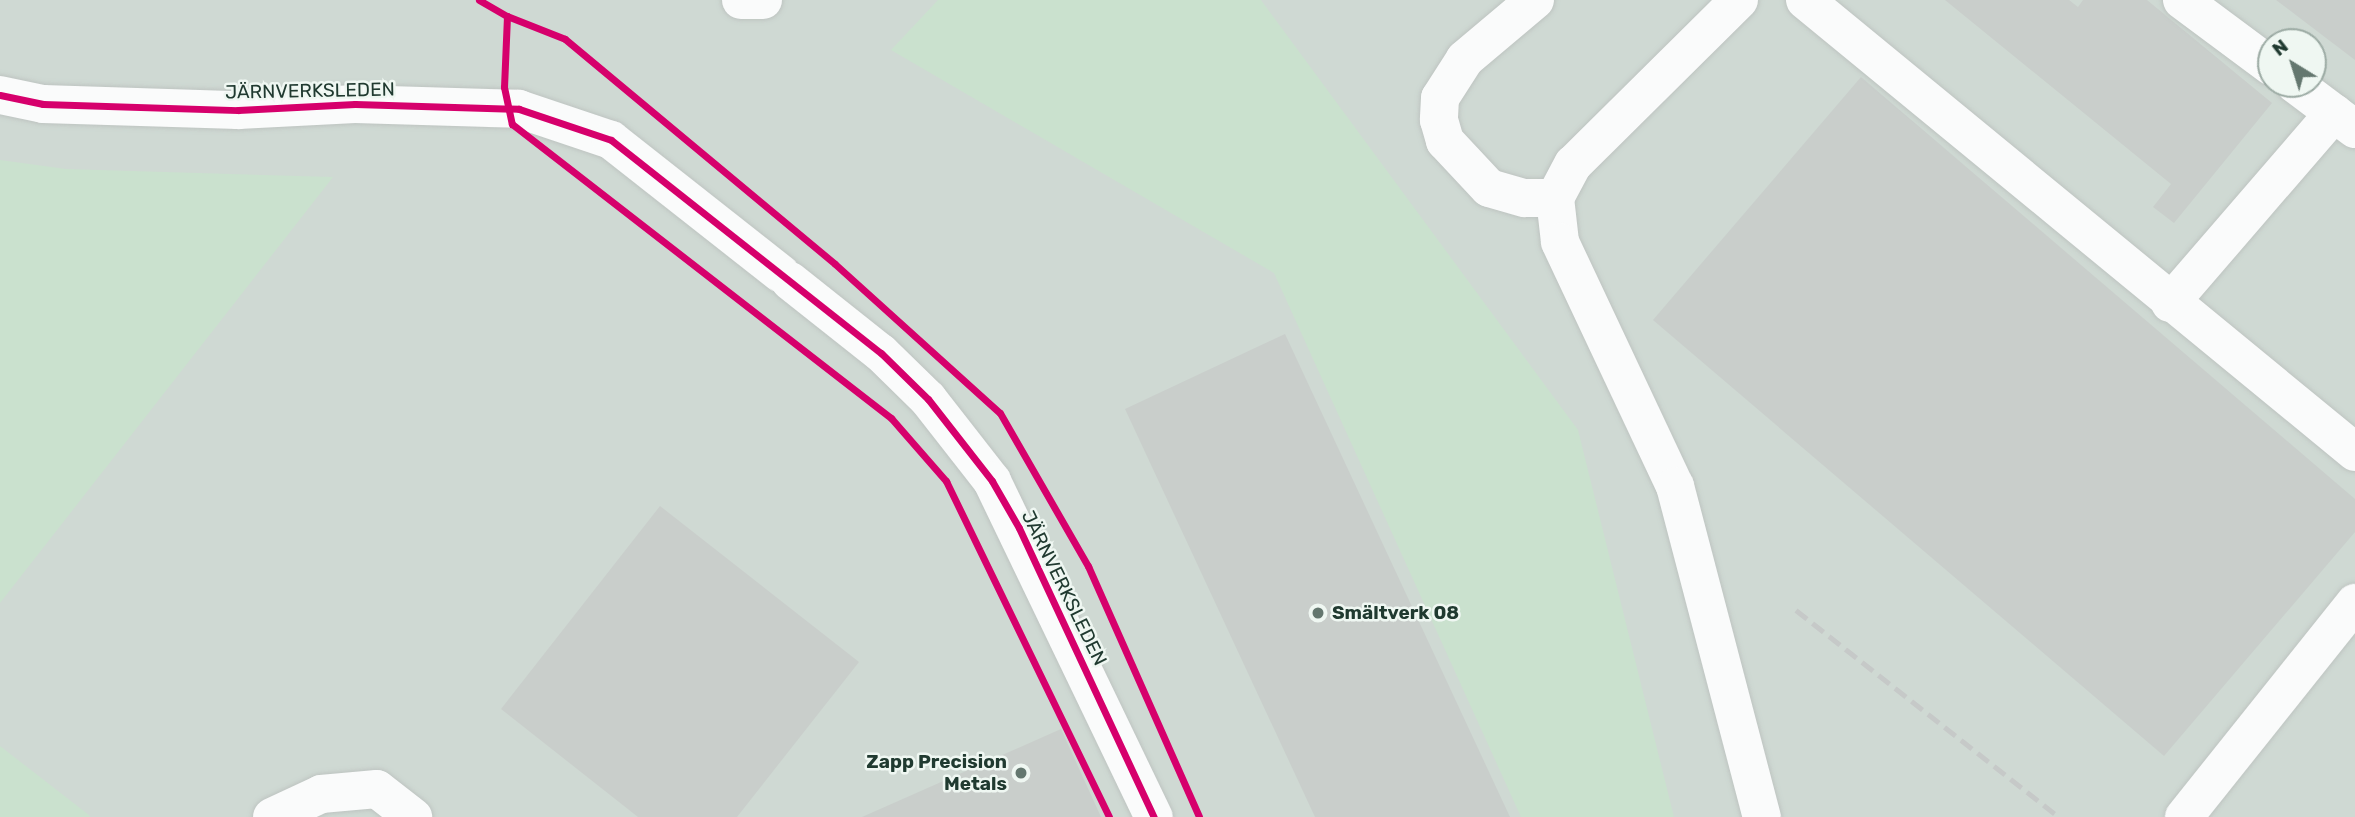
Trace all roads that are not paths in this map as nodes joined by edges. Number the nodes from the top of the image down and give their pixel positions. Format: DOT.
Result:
graph roads {
  1 [pos="741,0"];
  2 [pos="764,0"];
  3 [pos="1535,0"];
  4 [pos="1739,0"];
  5 [pos="1805,0"];
  6 [pos="2182,0"];
  7 [pos="2257,56"];
  8 [pos="0,95"];
  9 [pos="2314,98"];
  10 [pos="2344,121"];
  11 [pos="1555,198"];
  12 [pos="2170,303"];
  13 [pos="2355,452"];
  14 [pos="2355,603"];
  15 [pos="272,817"];
  16 [pos="413,817"];
  17 [pos="1154,817"];
  18 [pos="1762,817"];
  19 [pos="2184,817"];
  1 -- 2 [label="street"];
  3 -- 11 [label="street"];
  4 -- 11 [label="street"];
  5 -- 12 [label="street"];
  6 -- 7 [label="street"];
  8 -- 17 [label="street, JÄRNVERKSLEDEN"];
  9 -- 10 [label="street"];
  10 -- 12 [label="street"];
  11 -- 18 [label="street"];
  12 -- 13 [label="street"];
  14 -- 19 [label="street"];
  15 -- 16 [label="street"];
}
